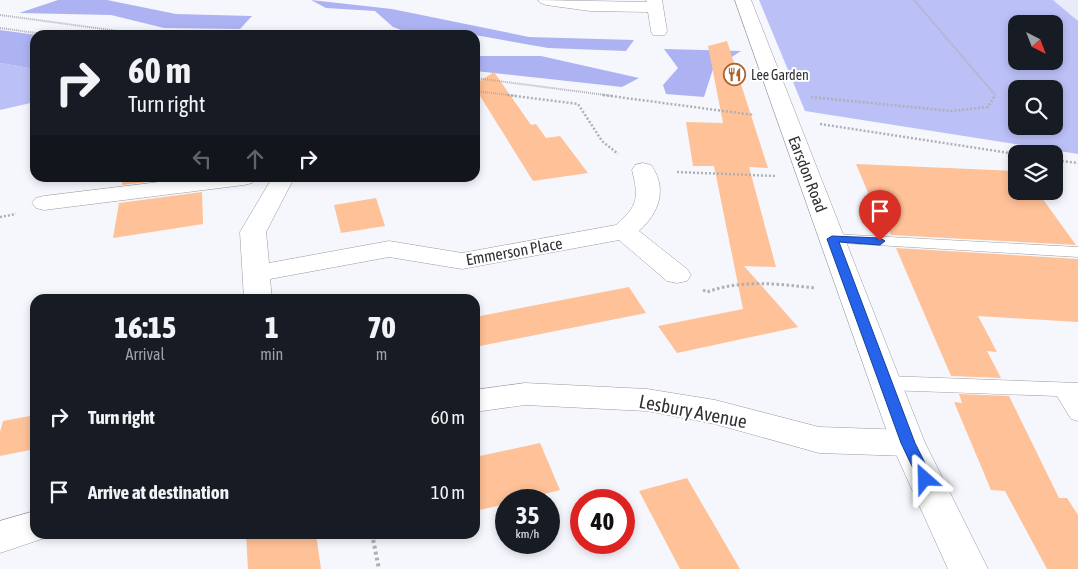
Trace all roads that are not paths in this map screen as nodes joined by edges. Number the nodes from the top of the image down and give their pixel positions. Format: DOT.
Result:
graph roads {
  1 [pos="546,0"];
  2 [pos="742,0"];
  3 [pos="654,3"];
  4 [pos="659,31"];
  5 [pos="643,170"];
  6 [pos="213,182"];
  7 [pos="281,182"];
  8 [pos="44,204"];
  9 [pos="624,231"];
  10 [pos="832,239"];
  11 [pos="1078,252"];
  12 [pos="256,273"];
  13 [pos="677,275"];
  14 [pos="258,294"];
  15 [pos="886,383"];
  16 [pos="1071,389"];
  17 [pos="480,400"];
  18 [pos="1078,414"];
  19 [pos="908,443"];
  20 [pos="30,528"];
  21 [pos="0,537"];
  22 [pos="968,569"];
  1 -- 3 [label="street"];
  2 -- 10 [label="street, Earsdon Road"];
  3 -- 4 [label="street"];
  5 -- 9 [label="street"];
  6 -- 8 [label="street"];
  7 -- 12 [label="street"];
  9 -- 12 [label="street, Emmerson Place"];
  9 -- 13 [label="street"];
  10 -- 11 [label="lane"];
  10 -- 15 [label="street, Earsdon Road"];
  12 -- 14 [label="street"];
  15 -- 16 [label="lane"];
  15 -- 19 [label="street, Earsdon Road"];
  16 -- 18 [label="lane"];
  17 -- 19 [label="street, Lesbury Avenue"];
  19 -- 22 [label="street, Earsdon Road"];
  20 -- 21 [label="street"];
}
